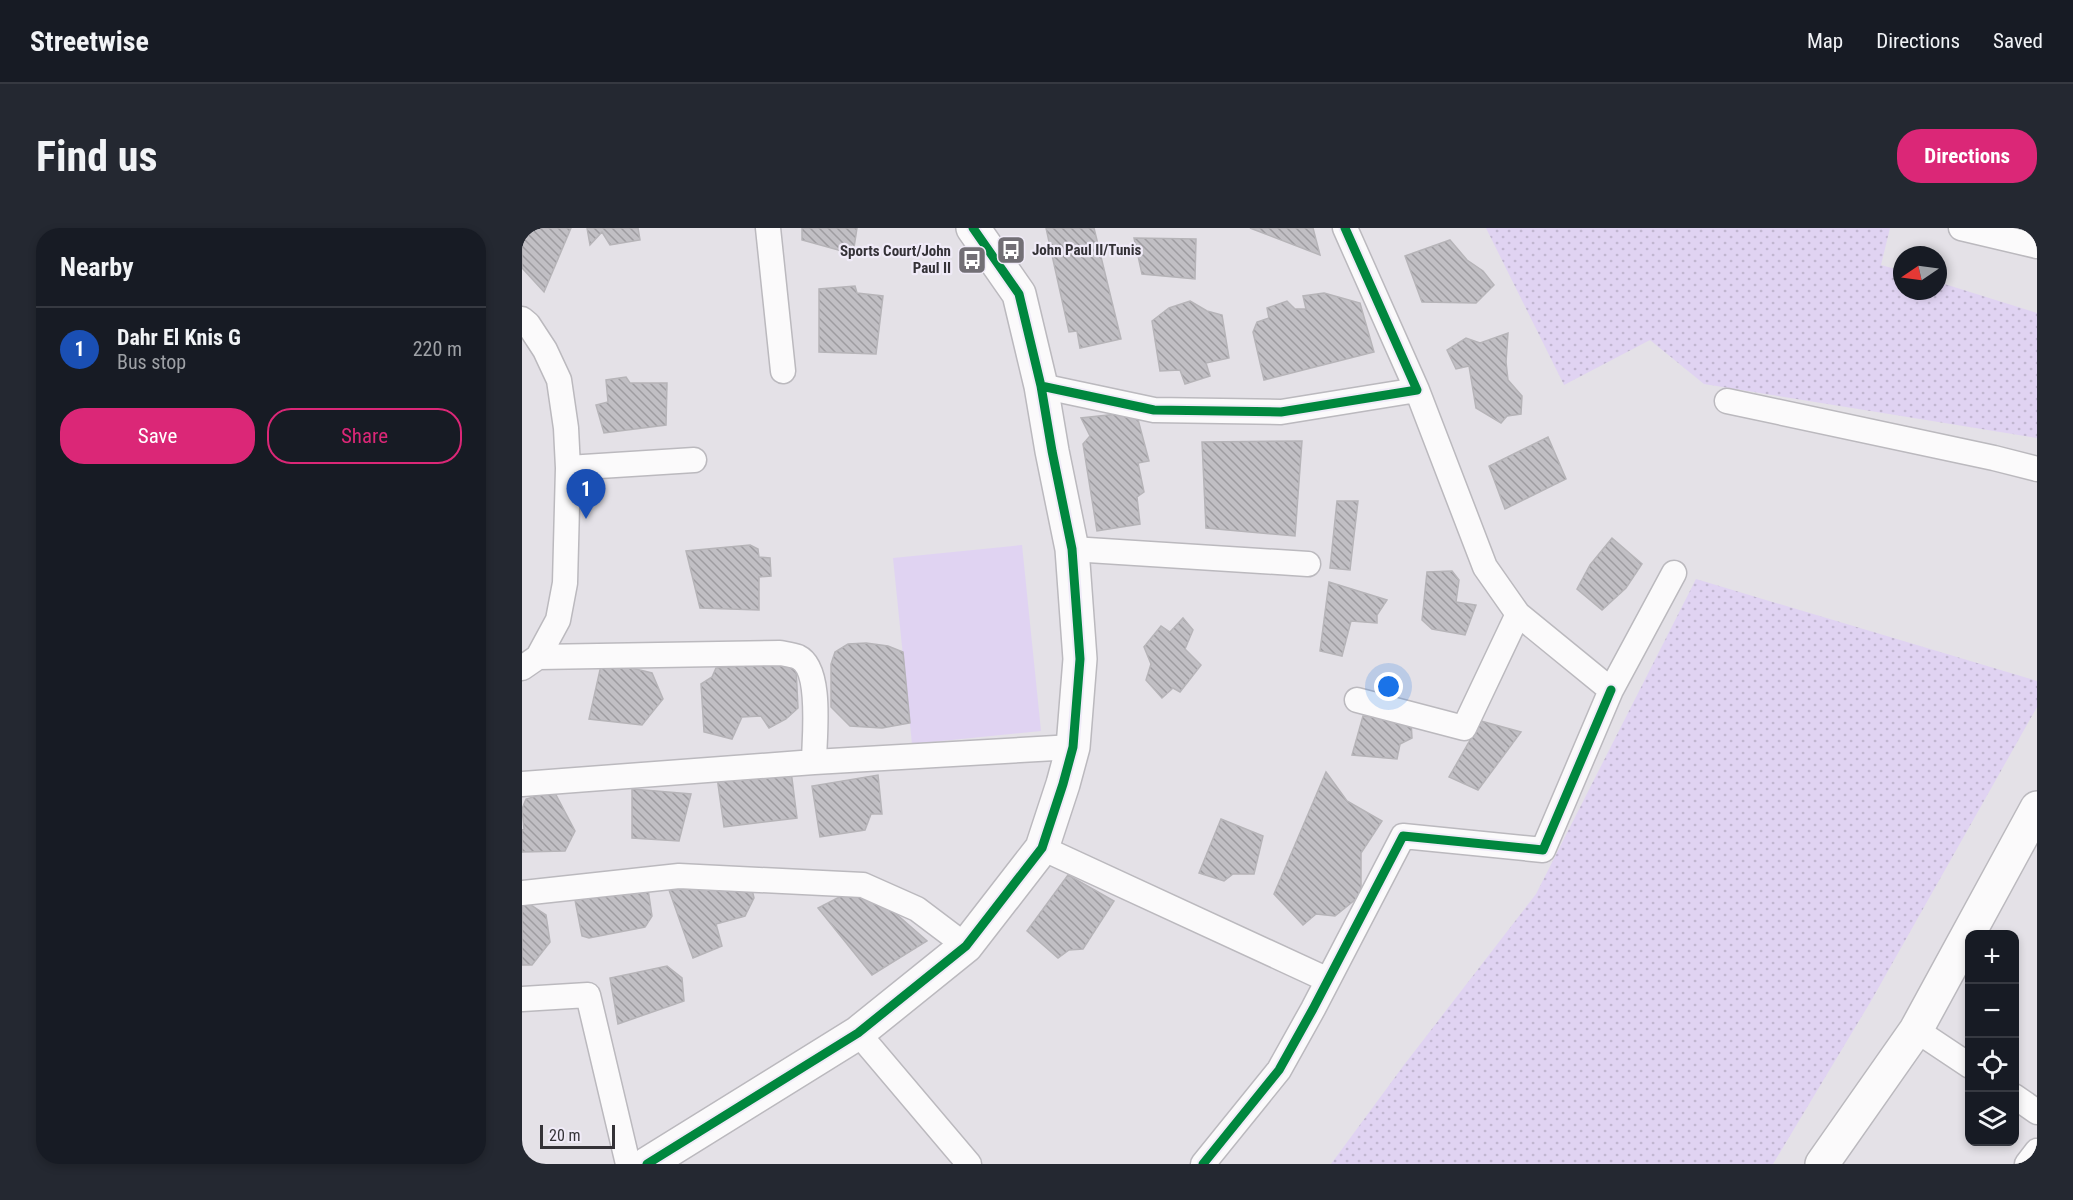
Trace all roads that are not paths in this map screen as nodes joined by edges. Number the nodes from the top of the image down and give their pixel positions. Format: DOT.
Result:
graph roads {
  1 [pos="768,228"];
  2 [pos="973,228"];
  3 [pos="1345,228"];
  4 [pos="1961,228"];
  5 [pos="2037,246"];
  6 [pos="522,320"];
  7 [pos="783,370"];
  8 [pos="1041,386"];
  9 [pos="1417,390"];
  10 [pos="1727,401"];
  11 [pos="694,460"];
  12 [pos="568,468"];
  13 [pos="2037,470"];
  14 [pos="1072,549"];
  15 [pos="1308,564"];
  16 [pos="1674,573"];
  17 [pos="1518,614"];
  18 [pos="530,662"];
  19 [pos="1611,690"];
  20 [pos="1357,700"];
  21 [pos="1073,747"];
  22 [pos="814,762"];
  23 [pos="522,784"];
  24 [pos="2037,808"];
  25 [pos="1042,848"];
  26 [pos="522,893"];
  27 [pos="966,946"];
  28 [pos="1328,980"];
  29 [pos="522,999"];
  30 [pos="1916,1029"];
  31 [pos="858,1033"];
  32 [pos="1965,1063"];
  33 [pos="2019,1099"];
  34 [pos="2037,1112"];
  35 [pos="2037,1151"];
  36 [pos="628,1164"];
  37 [pos="647,1164"];
  38 [pos="969,1164"];
  39 [pos="1203,1164"];
  40 [pos="1822,1164"];
  41 [pos="2027,1164"];
  1 -- 7 [label="street"];
  2 -- 8 [label="street"];
  3 -- 9 [label="street"];
  4 -- 5 [label="street"];
  6 -- 12 [label="street"];
  8 -- 9 [label="street"];
  8 -- 14 [label="street"];
  9 -- 17 [label="street"];
  10 -- 13 [label="street"];
  11 -- 12 [label="street"];
  12 -- 18 [label="street"];
  14 -- 15 [label="street"];
  14 -- 21 [label="street"];
  16 -- 19 [label="street"];
  17 -- 19 [label="street"];
  17 -- 20 [label="street"];
  18 -- 22 [label="street"];
  19 -- 28 [label="street"];
  21 -- 22 [label="street"];
  21 -- 25 [label="street"];
  22 -- 23 [label="street"];
  24 -- 30 [label="street"];
  25 -- 27 [label="street"];
  25 -- 28 [label="street"];
  26 -- 27 [label="street"];
  27 -- 31 [label="street"];
  28 -- 39 [label="street"];
  29 -- 36 [label="street"];
  30 -- 32 [label="street"];
  30 -- 40 [label="street"];
  31 -- 37 [label="street"];
  31 -- 38 [label="street"];
  33 -- 34 [label="street"];
  35 -- 41 [label="street"];
}
